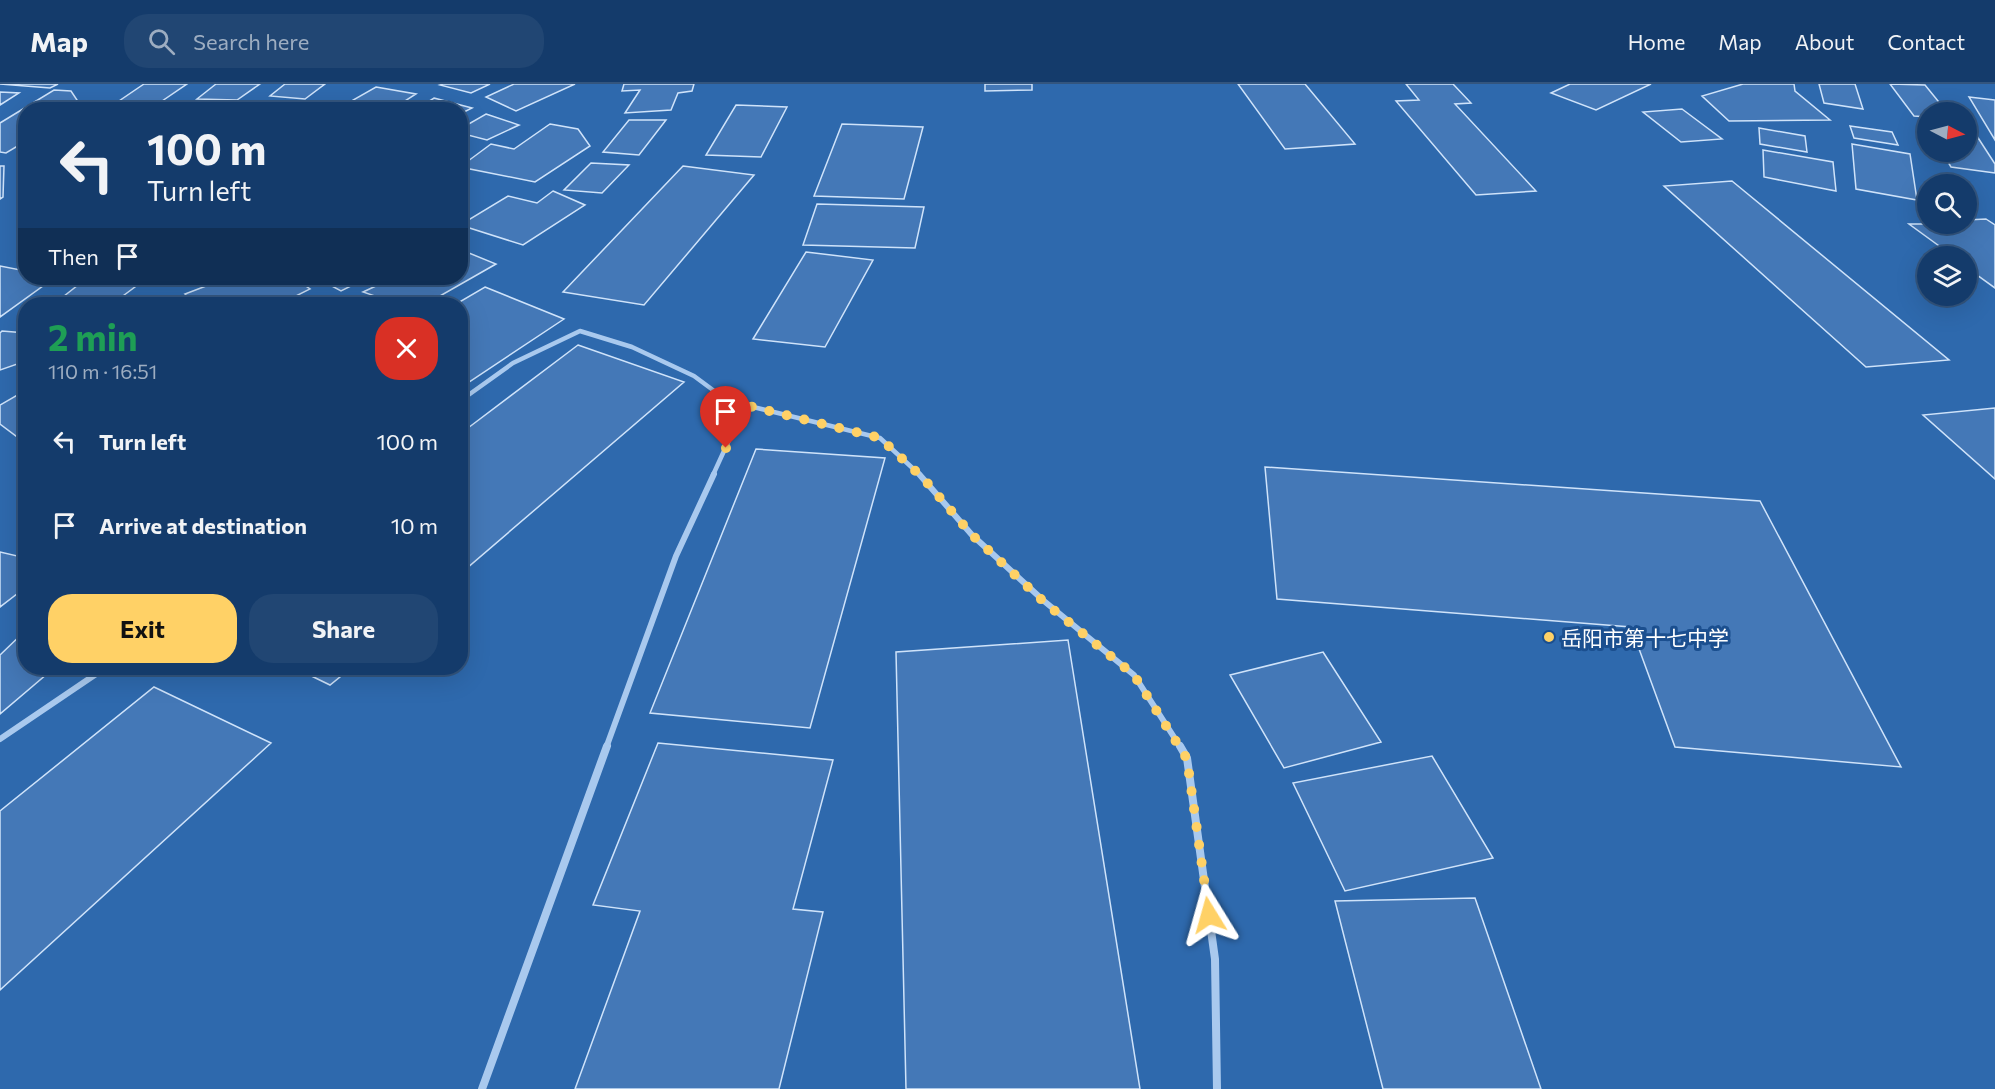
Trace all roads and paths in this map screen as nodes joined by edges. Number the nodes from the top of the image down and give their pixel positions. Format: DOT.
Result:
graph roads {
  1 [pos="468,394"];
  2 [pos="745,405"];
  3 [pos="95,675"];
  4 [pos="0,739"];
  5 [pos="482,1089"];
  6 [pos="1217,1089"];
  1 -- 2 [label="street"];
  2 -- 5 [label="street"];
  2 -- 6 [label="street"];
  3 -- 4 [label="street"];
}
